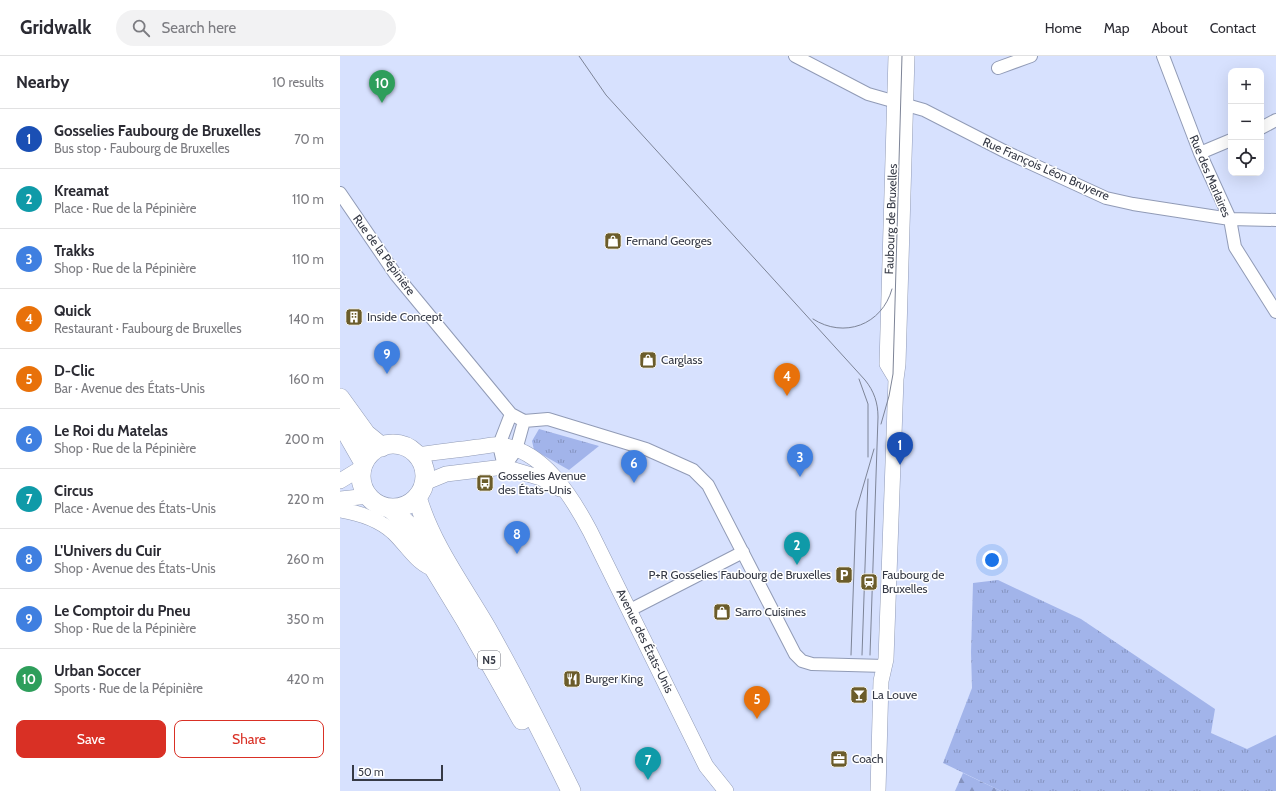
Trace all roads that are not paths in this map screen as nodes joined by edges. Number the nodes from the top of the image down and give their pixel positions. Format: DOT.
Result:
graph roads {
  1 [pos="795,56"];
  2 [pos="896,56"];
  3 [pos="907,56"];
  4 [pos="1031,56"];
  5 [pos="1163,56"];
  6 [pos="998,68"];
  7 [pos="900,103"];
  8 [pos="1276,120"];
  9 [pos="1264,126"];
  10 [pos="1228,141"];
  11 [pos="1200,153"];
  12 [pos="340,193"];
  13 [pos="1230,219"];
  14 [pos="1276,220"];
  15 [pos="1276,312"];
  16 [pos="340,398"];
  17 [pos="510,414"];
  18 [pos="340,421"];
  19 [pos="524,421"];
  20 [pos="499,445"];
  21 [pos="382,447"];
  22 [pos="516,450"];
  23 [pos="417,455"];
  24 [pos="364,465"];
  25 [pos="504,467"];
  26 [pos="340,481"];
  27 [pos="421,490"];
  28 [pos="564,491"];
  29 [pos="368,496"];
  30 [pos="340,499"];
  31 [pos="390,508"];
  32 [pos="340,510"];
  33 [pos="743,552"];
  34 [pos="435,570"];
  35 [pos="630,610"];
  36 [pos="884,666"];
  37 [pos="557,791"];
  38 [pos="571,791"];
  39 [pos="726,791"];
  40 [pos="878,791"];
  1 -- 7 [label="street, Rue François Léon Bruyerre"];
  2 -- 7 [label="street, Faubourg de Bruxelles"];
  3 -- 7 [label="street, Faubourg de Bruxelles"];
  4 -- 6 [label="street"];
  5 -- 11 [label="street, Rue des Marlaires"];
  7 -- 13 [label="street, Rue François Léon Bruyerre"];
  7 -- 36 [label="street, Faubourg de Bruxelles"];
  8 -- 9 [label="street"];
  10 -- 11 [label="street"];
  11 -- 13 [label="street, Rue des Marlaires"];
  12 -- 17 [label="street, Rue de la Pépinière"];
  13 -- 14 [label="street, Rue François Léon Bruyerre"];
  13 -- 15 [label="street, Rue des Marlaires"];
  16 -- 21 [label="main road"];
  17 -- 19 [label="street, Rue de la Pépinière"];
  17 -- 20 [label="street"];
  18 -- 24 [label="main road"];
  19 -- 22 [label="street"];
  19 -- 33 [label="street"];
  20 -- 22 [label="street, Avenue des États-Unis"];
  20 -- 23 [label="street, Avenue des États-Unis"];
  20 -- 25 [label="street"];
  21 -- 23 [label="main road"];
  21 -- 24 [label="main road"];
  22 -- 25 [label="street"];
  22 -- 28 [label="street, Avenue des États-Unis"];
  23 -- 27 [label="main road, N5"];
  24 -- 26 [label="street"];
  24 -- 29 [label="main road"];
  25 -- 27 [label="street, Avenue des États-Unis"];
  25 -- 28 [label="street, Avenue des États-Unis"];
  27 -- 31 [label="main road"];
  27 -- 38 [label="main road, N5"];
  28 -- 35 [label="street, Avenue des États-Unis"];
  29 -- 30 [label="street"];
  29 -- 31 [label="main road, N5"];
  31 -- 34 [label="main road, N5"];
  32 -- 34 [label="street"];
  33 -- 35 [label="street"];
  33 -- 36 [label="street"];
  34 -- 37 [label="main road, N5"];
  35 -- 39 [label="street, Avenue des États-Unis"];
  36 -- 40 [label="street, Faubourg de Bruxelles"];
}
